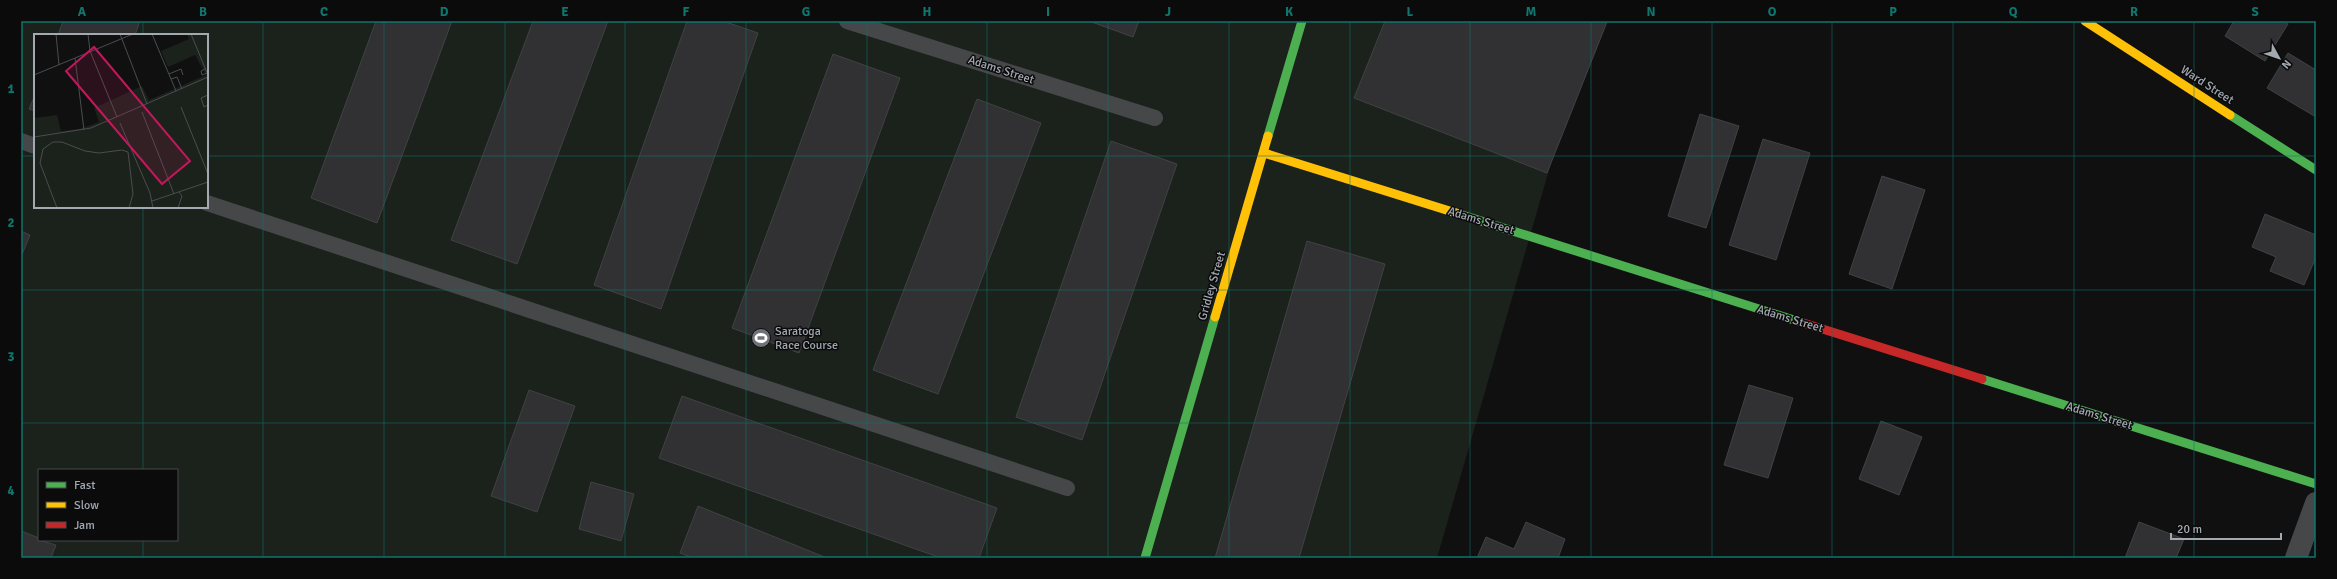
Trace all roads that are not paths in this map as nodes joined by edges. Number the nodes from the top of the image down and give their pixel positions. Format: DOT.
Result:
graph roads {
  1 [pos="847,21"];
  2 [pos="1302,21"];
  3 [pos="2085,21"];
  4 [pos="1155,118"];
  5 [pos="21,141"];
  6 [pos="34,146"];
  7 [pos="1264,153"];
  8 [pos="2316,170"];
  9 [pos="208,203"];
  10 [pos="2316,484"];
  11 [pos="1067,488"];
  12 [pos="2316,503"];
  13 [pos="1145,558"];
  14 [pos="2296,558"];
  1 -- 4 [label="lane, Adams Street"];
  2 -- 7 [label="street, Gridley Street"];
  3 -- 8 [label="street, Ward Street"];
  5 -- 6 [label="lane"];
  7 -- 10 [label="street, Adams Street"];
  7 -- 13 [label="street, Gridley Street"];
  9 -- 11 [label="lane"];
  12 -- 14 [label="street"];
}
